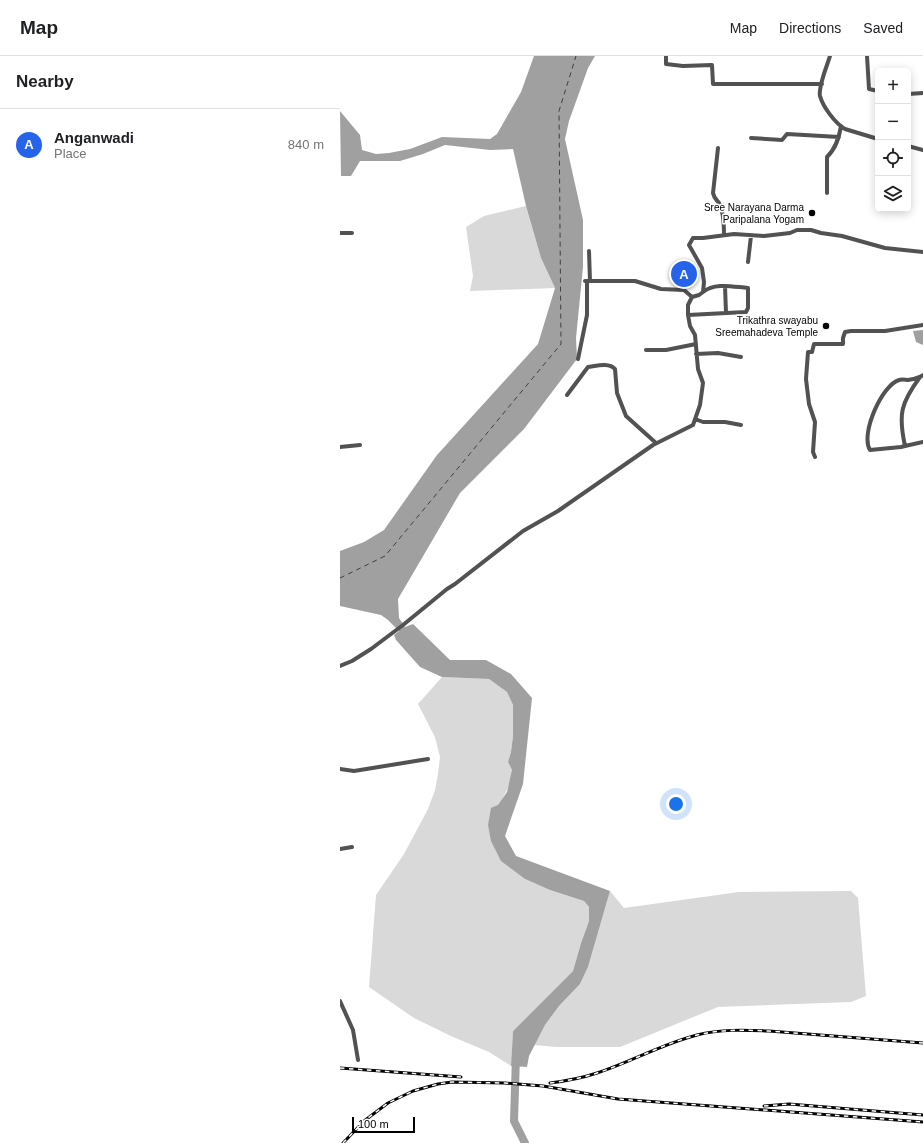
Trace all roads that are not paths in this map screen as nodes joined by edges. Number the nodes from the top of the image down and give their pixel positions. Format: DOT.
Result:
graph roads {
  1 [pos="666,56"];
  2 [pos="830,56"];
  3 [pos="867,56"];
  4 [pos="822,84"];
  5 [pos="875,90"];
  6 [pos="923,93"];
  7 [pos="911,94"];
  8 [pos="841,126"];
  9 [pos="839,137"];
  10 [pos="751,138"];
  11 [pos="875,138"];
  12 [pos="911,147"];
  13 [pos="718,148"];
  14 [pos="923,150"];
  15 [pos="827,192"];
  16 [pos="340,233"];
  17 [pos="352,233"];
  18 [pos="724,235"];
  19 [pos="751,236"];
  20 [pos="589,251"];
  21 [pos="923,252"];
  22 [pos="748,262"];
  23 [pos="587,281"];
  24 [pos="725,286"];
  25 [pos="703,292"];
  26 [pos="692,297"];
  27 [pos="726,313"];
  28 [pos="688,315"];
  29 [pos="923,325"];
  30 [pos="696,344"];
  31 [pos="646,350"];
  32 [pos="696,354"];
  33 [pos="741,357"];
  34 [pos="578,359"];
  35 [pos="922,376"];
  36 [pos="909,380"];
  37 [pos="913,387"];
  38 [pos="567,395"];
  39 [pos="695,419"];
  40 [pos="741,425"];
  41 [pos="923,442"];
  42 [pos="656,443"];
  43 [pos="360,445"];
  44 [pos="905,446"];
  45 [pos="340,447"];
  46 [pos="815,457"];
  47 [pos="340,666"];
  48 [pos="428,759"];
  49 [pos="340,769"];
  50 [pos="352,847"];
  51 [pos="340,849"];
  52 [pos="340,1001"];
  53 [pos="358,1060"];
  1 -- 4 [label="street"];
  2 -- 4 [label="street"];
  3 -- 5 [label="street"];
  4 -- 8 [label="street"];
  6 -- 7 [label="street"];
  8 -- 9 [label="street"];
  8 -- 11 [label="street"];
  9 -- 10 [label="street"];
  9 -- 15 [label="street"];
  12 -- 14 [label="street"];
  13 -- 18 [label="street"];
  16 -- 17 [label="street"];
  18 -- 19 [label="street"];
  18 -- 25 [label="street"];
  19 -- 21 [label="street"];
  19 -- 22 [label="street"];
  20 -- 23 [label="street"];
  23 -- 26 [label="street"];
  23 -- 34 [label="street"];
  24 -- 25 [label="street"];
  24 -- 27 [label="street"];
  24 -- 27 [label="street"];
  25 -- 26 [label="street"];
  26 -- 28 [label="street"];
  27 -- 28 [label="street"];
  28 -- 30 [label="street"];
  29 -- 46 [label="street"];
  30 -- 31 [label="street"];
  30 -- 32 [label="street"];
  32 -- 33 [label="street"];
  32 -- 39 [label="street"];
  35 -- 36 [label="street"];
  35 -- 37 [label="street"];
  36 -- 37 [label="street"];
  36 -- 44 [label="street"];
  37 -- 44 [label="street"];
  38 -- 42 [label="street"];
  39 -- 40 [label="street"];
  39 -- 42 [label="street"];
  41 -- 44 [label="street"];
  42 -- 47 [label="street"];
  43 -- 45 [label="street"];
  48 -- 49 [label="street"];
  50 -- 51 [label="street"];
  52 -- 53 [label="street"];
}
